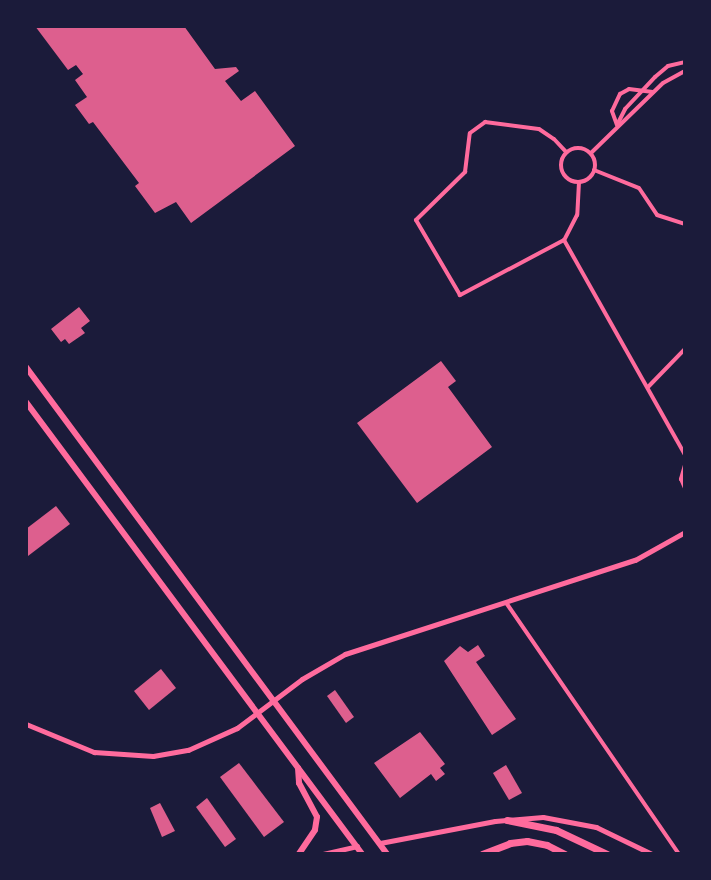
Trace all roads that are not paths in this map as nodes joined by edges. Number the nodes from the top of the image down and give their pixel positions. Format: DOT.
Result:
graph roads {
  1 [pos="685,62"];
  2 [pos="685,71"];
  3 [pos="644,89"];
  4 [pos="653,92"];
  5 [pos="617,125"];
  6 [pos="566,152"];
  7 [pos="591,153"];
  8 [pos="594,170"];
  9 [pos="579,182"];
  10 [pos="685,224"];
  11 [pos="564,240"];
  12 [pos="685,349"];
  13 [pos="26,367"];
  14 [pos="649,386"];
  15 [pos="26,402"];
  16 [pos="685,455"];
  17 [pos="685,465"];
  18 [pos="685,488"];
  19 [pos="685,532"];
  20 [pos="507,604"];
  21 [pos="273,701"];
  22 [pos="257,713"];
  23 [pos="26,724"];
  24 [pos="298,768"];
  25 [pos="507,820"];
  26 [pos="380,843"];
  27 [pos="357,846"];
  28 [pos="299,854"];
  29 [pos="323,854"];
  30 [pos="362,854"];
  31 [pos="387,854"];
  32 [pos="482,854"];
  33 [pos="565,854"];
  34 [pos="607,854"];
  35 [pos="652,854"];
  36 [pos="679,854"];
  1 -- 3 [label="street"];
  2 -- 4 [label="street"];
  3 -- 4 [label="street"];
  3 -- 5 [label="street"];
  3 -- 5 [label="street"];
  4 -- 5 [label="street"];
  5 -- 7 [label="street"];
  6 -- 7 [label="street"];
  6 -- 9 [label="street"];
  6 -- 11 [label="street"];
  7 -- 8 [label="street"];
  8 -- 9 [label="street"];
  8 -- 10 [label="street"];
  9 -- 11 [label="street"];
  11 -- 14 [label="street"];
  12 -- 14 [label="street"];
  13 -- 21 [label="highway"];
  14 -- 16 [label="street"];
  15 -- 22 [label="highway"];
  17 -- 18 [label="street"];
  19 -- 20 [label="main road"];
  20 -- 21 [label="main road"];
  20 -- 36 [label="street"];
  21 -- 22 [label="main road"];
  21 -- 26 [label="highway"];
  22 -- 23 [label="main road"];
  22 -- 24 [label="highway"];
  24 -- 27 [label="highway"];
  24 -- 28 [label="highway"];
  25 -- 26 [label="main road"];
  25 -- 34 [label="highway"];
  25 -- 35 [label="main road"];
  26 -- 31 [label="highway"];
  27 -- 29 [label="main road"];
  27 -- 30 [label="highway"];
  32 -- 33 [label="highway"];
}
